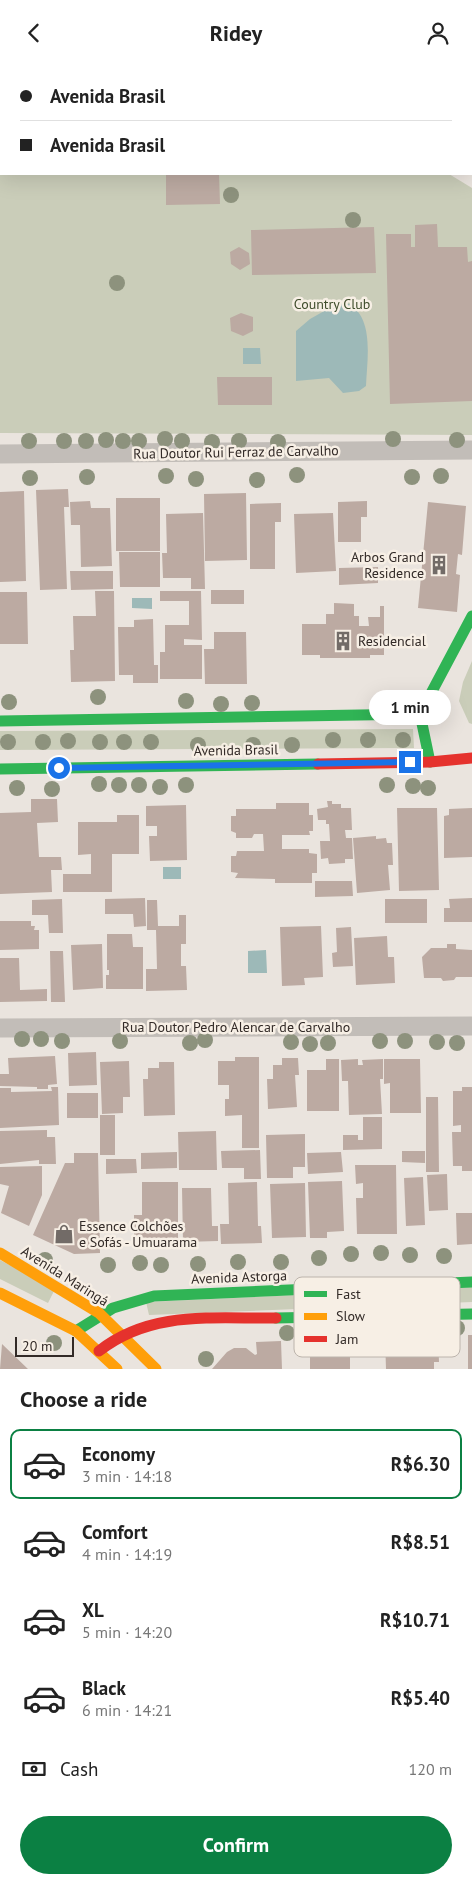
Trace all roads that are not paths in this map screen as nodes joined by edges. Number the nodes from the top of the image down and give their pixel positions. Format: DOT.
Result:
graph roads {
  1 [pos="472,450"];
  2 [pos="0,454"];
  3 [pos="472,616"];
  4 [pos="420,714"];
  5 [pos="0,721"];
  6 [pos="472,757"];
  7 [pos="430,762"];
  8 [pos="0,769"];
  9 [pos="472,1026"];
  10 [pos="0,1028"];
  11 [pos="0,1253"];
  12 [pos="294,1290"];
  13 [pos="0,1293"];
  14 [pos="99,1313"];
  15 [pos="294,1318"];
  16 [pos="76,1331"];
  17 [pos="120,1334"];
  18 [pos="99,1351"];
  19 [pos="117,1369"];
  20 [pos="156,1369"];
  1 -- 2 [label="street, Rua Doutor Rui Ferraz de Carvalho"];
  3 -- 4 [label="street"];
  4 -- 5 [label="street"];
  4 -- 7 [label="street"];
  6 -- 7 [label="street, Avenida Brasil"];
  7 -- 8 [label="street, Avenida Brasil"];
  9 -- 10 [label="street, Rua Doutor Pedro Alencar de Carvalho"];
  11 -- 14 [label="street, Avenida Maringá"];
  12 -- 14 [label="street, Avenida Astorga"];
  13 -- 16 [label="street"];
  14 -- 16 [label="street, Avenida Astorga"];
  14 -- 17 [label="street, Avenida Maringá"];
  15 -- 17 [label="street"];
  16 -- 18 [label="street"];
  17 -- 18 [label="street"];
  17 -- 20 [label="street, Avenida Maringá"];
  18 -- 19 [label="street"];
}
